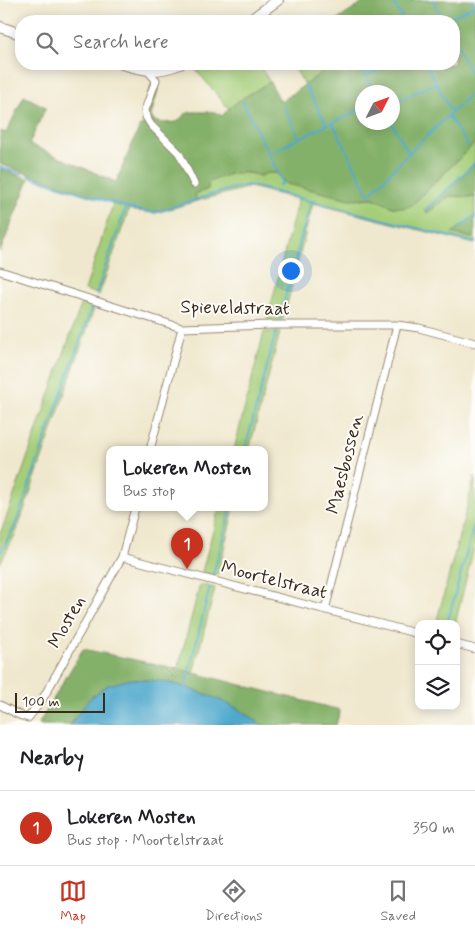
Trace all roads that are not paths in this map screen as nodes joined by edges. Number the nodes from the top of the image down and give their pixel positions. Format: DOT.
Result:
graph roads {
  1 [pos="278,0"];
  2 [pos="257,15"];
  3 [pos="0,27"];
  4 [pos="15,32"];
  5 [pos="147,70"];
  6 [pos="161,70"];
  7 [pos="156,80"];
  8 [pos="194,184"];
  9 [pos="0,271"];
  10 [pos="397,325"];
  11 [pos="182,328"];
  12 [pos="475,343"];
  13 [pos="151,446"];
  14 [pos="134,511"];
  15 [pos="122,557"];
  16 [pos="324,610"];
  17 [pos="415,633"];
  18 [pos="460,645"];
  19 [pos="475,649"];
  20 [pos="0,705"];
  1 -- 2 [label="street"];
  3 -- 4 [label="street"];
  5 -- 6 [label="street"];
  5 -- 7 [label="street"];
  6 -- 7 [label="street"];
  7 -- 8 [label="street"];
  9 -- 11 [label="street, Spieveldstraat"];
  10 -- 11 [label="street, Spieveldstraat"];
  10 -- 12 [label="street, Spieveldstraat"];
  10 -- 16 [label="street, Maesbossen"];
  11 -- 13 [label="street"];
  14 -- 15 [label="street, Mosten"];
  15 -- 16 [label="street, Moortelstraat"];
  15 -- 20 [label="street, Mosten"];
  16 -- 17 [label="street, Moortelstraat"];
  18 -- 19 [label="street"];
}
